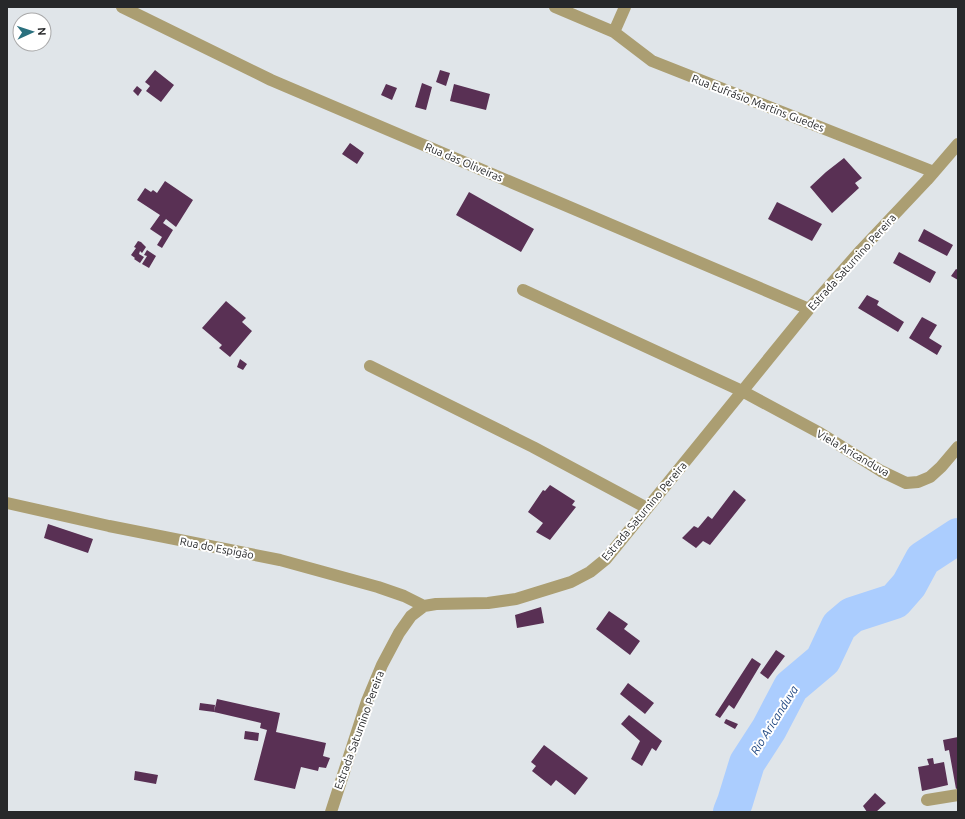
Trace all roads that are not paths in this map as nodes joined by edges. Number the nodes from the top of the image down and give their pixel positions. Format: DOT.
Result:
graph roads {
  1 [pos="122,7"];
  2 [pos="555,7"];
  3 [pos="625,7"];
  4 [pos="614,32"];
  5 [pos="958,144"];
  6 [pos="934,172"];
  7 [pos="524,290"];
  8 [pos="810,309"];
  9 [pos="370,366"];
  10 [pos="742,391"];
  11 [pos="958,447"];
  12 [pos="7,502"];
  13 [pos="647,508"];
  14 [pos="424,606"];
  15 [pos="958,796"];
  16 [pos="927,800"];
  17 [pos="330,812"];
  1 -- 8 [label="street, Rua das Oliveiras"];
  2 -- 4 [label="street"];
  3 -- 4 [label="street"];
  4 -- 6 [label="street, Rua Eufrásio Martins Guedes"];
  5 -- 6 [label="street, Estrada Saturnino Pereira"];
  6 -- 8 [label="street, Estrada Saturnino Pereira"];
  7 -- 10 [label="street, Viela Aricanduva"];
  8 -- 10 [label="street, Estrada Saturnino Pereira"];
  9 -- 13 [label="street"];
  10 -- 11 [label="street, Viela Aricanduva"];
  10 -- 13 [label="street, Estrada Saturnino Pereira"];
  12 -- 14 [label="street, Rua do Espigão"];
  13 -- 14 [label="street, Estrada Saturnino Pereira"];
  14 -- 17 [label="street, Estrada Saturnino Pereira"];
  15 -- 16 [label="street"];
}
